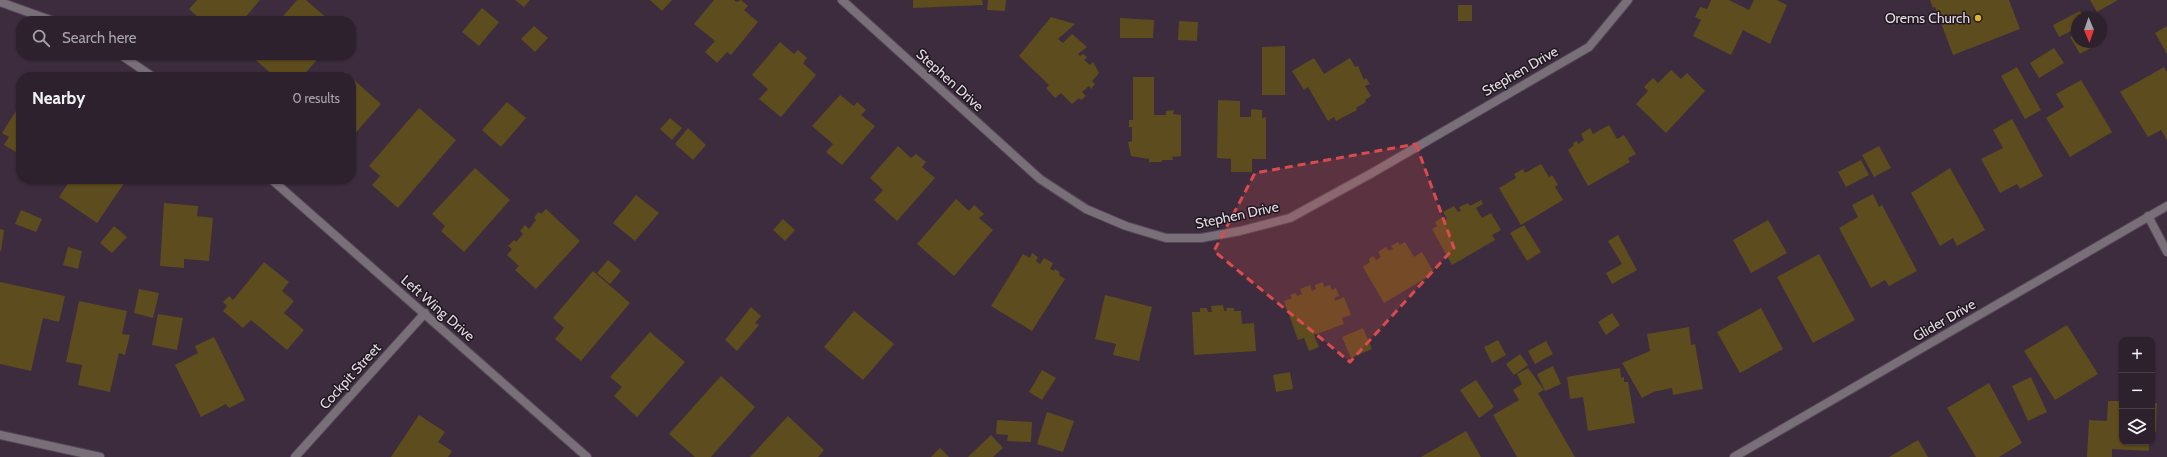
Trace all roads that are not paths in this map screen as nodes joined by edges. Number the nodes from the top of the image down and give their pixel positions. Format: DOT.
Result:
graph roads {
  1 [pos="842,0"];
  2 [pos="1628,0"];
  3 [pos="0,2"];
  4 [pos="39,16"];
  5 [pos="128,60"];
  6 [pos="146,72"];
  7 [pos="277,184"];
  8 [pos="2167,206"];
  9 [pos="2148,216"];
  10 [pos="2167,252"];
  11 [pos="425,313"];
  12 [pos="0,435"];
  13 [pos="100,457"];
  14 [pos="295,457"];
  15 [pos="587,457"];
  16 [pos="1734,457"];
  1 -- 2 [label="street, Stephen Drive"];
  3 -- 4 [label="street"];
  5 -- 6 [label="street"];
  7 -- 11 [label="street, Left Wing Drive"];
  8 -- 9 [label="street, Glider Drive"];
  9 -- 10 [label="street"];
  9 -- 16 [label="street, Glider Drive"];
  11 -- 14 [label="street, Cockpit Street"];
  11 -- 15 [label="street, Left Wing Drive"];
  12 -- 13 [label="street"];
}
